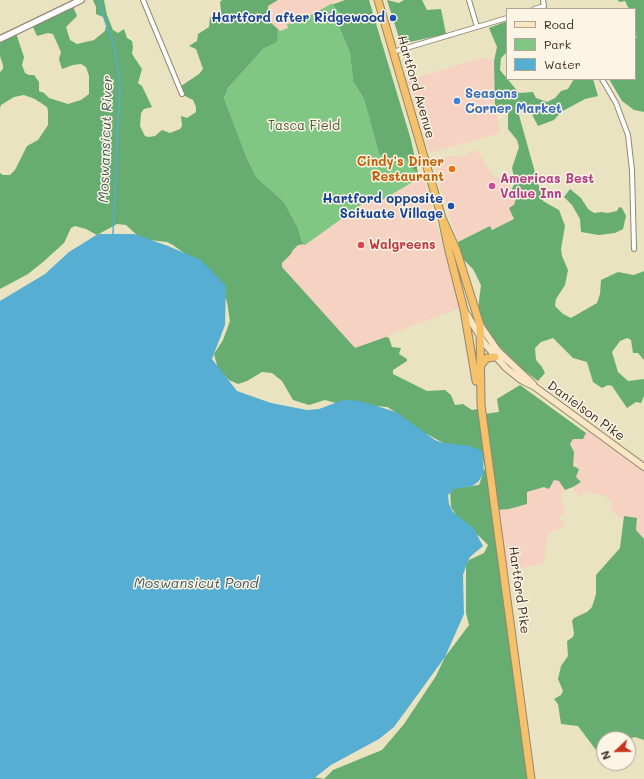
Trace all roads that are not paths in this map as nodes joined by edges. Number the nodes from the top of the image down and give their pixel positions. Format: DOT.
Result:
graph roads {
  1 [pos="81,0"];
  2 [pos="143,0"];
  3 [pos="378,0"];
  4 [pos="469,0"];
  5 [pos="543,0"];
  6 [pos="544,7"];
  7 [pos="506,18"];
  8 [pos="477,27"];
  9 [pos="0,39"];
  10 [pos="393,52"];
  11 [pos="603,80"];
  12 [pos="182,94"];
  13 [pos="431,180"];
  14 [pos="442,218"];
  15 [pos="634,249"];
  16 [pos="464,310"];
  17 [pos="480,325"];
  18 [pos="480,337"];
  19 [pos="495,357"];
  20 [pos="480,366"];
  21 [pos="535,387"];
  22 [pos="481,405"];
  23 [pos="644,466"];
  24 [pos="531,779"];
  1 -- 9 [label="street"];
  2 -- 12 [label="street"];
  3 -- 10 [label="highway, Hartford Avenue"];
  4 -- 8 [label="street"];
  5 -- 6 [label="street"];
  7 -- 8 [label="street"];
  8 -- 10 [label="street"];
  10 -- 13 [label="highway, Hartford Avenue"];
  11 -- 15 [label="street"];
  13 -- 14 [label="highway, Hartford Pike"];
  14 -- 16 [label="highway, Hartford Pike"];
  14 -- 17 [label="highway, Hartford Pike"];
  16 -- 18 [label="main road, Danielson Pike"];
  16 -- 22 [label="highway, Hartford Pike"];
  17 -- 18 [label="highway, Hartford Pike"];
  17 -- 21 [label="main road, Danielson Pike"];
  18 -- 19 [label="main road, Danielson Pike"];
  18 -- 20 [label="highway, Hartford Pike"];
  19 -- 20 [label="highway"];
  19 -- 21 [label="main road, Danielson Pike"];
  20 -- 22 [label="highway, Hartford Pike"];
  21 -- 23 [label="main road, Danielson Pike"];
  22 -- 24 [label="highway, Hartford Pike"];
}
